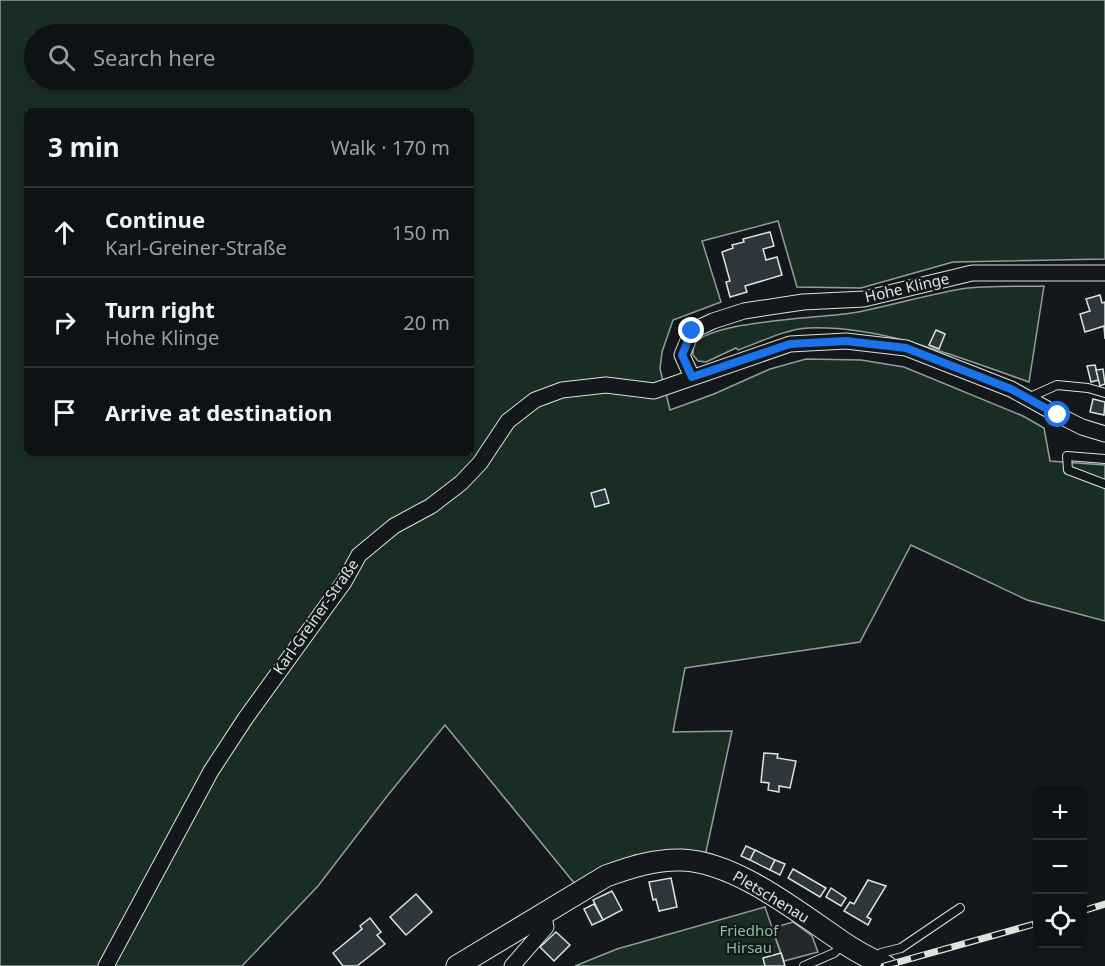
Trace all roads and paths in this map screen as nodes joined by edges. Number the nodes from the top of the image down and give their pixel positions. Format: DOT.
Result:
graph roads {
  1 [pos="1105,273"];
  2 [pos="692,377"];
  3 [pos="1105,393"];
  4 [pos="1027,398"];
  5 [pos="1105,434"];
  6 [pos="1105,459"];
  7 [pos="1105,484"];
  8 [pos="960,908"];
  9 [pos="543,913"];
  10 [pos="844,943"];
  11 [pos="881,964"];
  12 [pos="106,966"];
  13 [pos="457,966"];
  14 [pos="512,966"];
  15 [pos="804,966"];
  1 -- 2 [label="street, Hohe Klinge"];
  2 -- 4 [label="street, Karl-Greiner-Straße"];
  2 -- 12 [label="street, Karl-Greiner-Straße"];
  3 -- 4 [label="lane"];
  4 -- 5 [label="street, Karl-Greiner-Straße"];
  6 -- 7 [label="lane"];
  8 -- 11 [label="lane"];
  9 -- 10 [label="main road, Pletschenau"];
  9 -- 13 [label="main road, Pletschenau"];
  9 -- 14 [label="street"];
  10 -- 11 [label="main road, Pletschenau"];
  10 -- 15 [label="lane"];
}
